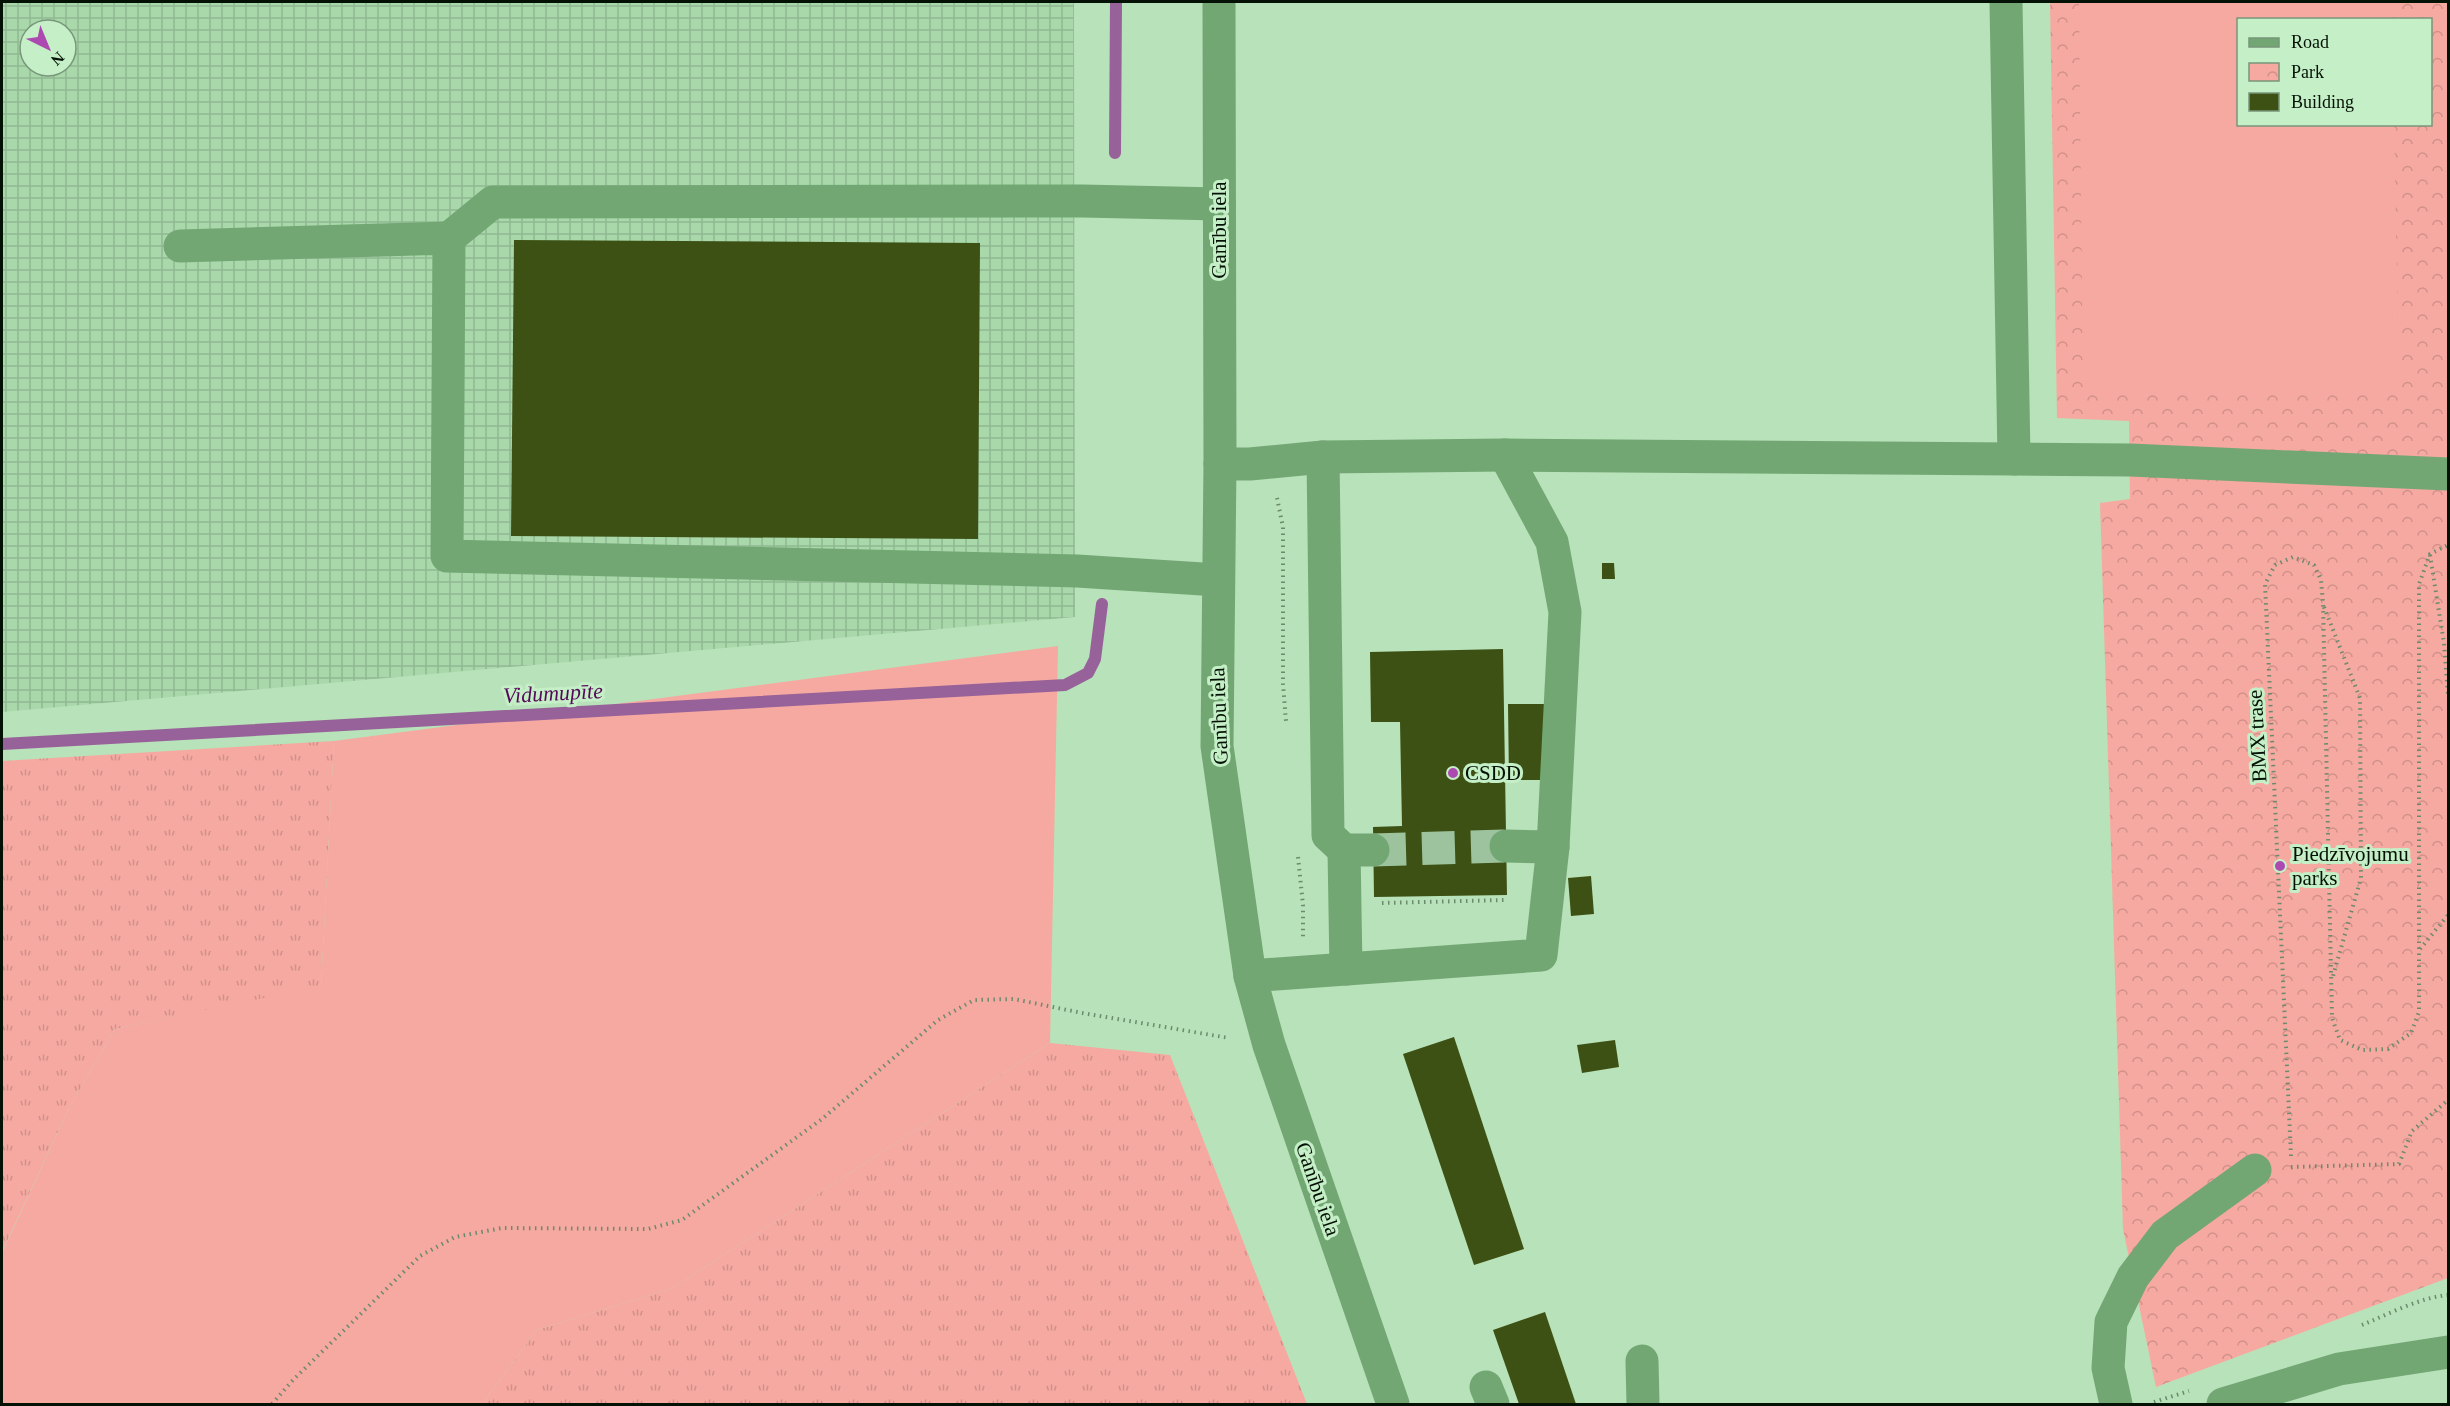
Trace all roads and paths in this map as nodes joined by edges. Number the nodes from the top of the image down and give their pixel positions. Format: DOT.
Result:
graph roads {
  1 [pos="1219,2"];
  2 [pos="2006,2"];
  3 [pos="1219,204"];
  4 [pos="448,238"];
  5 [pos="180,246"];
  6 [pos="1505,455"];
  7 [pos="1323,457"];
  8 [pos="2014,459"];
  9 [pos="1220,464"];
  10 [pos="2448,474"];
  11 [pos="2448,545"];
  12 [pos="2430,554"];
  13 [pos="1218,580"];
  14 [pos="2323,603"];
  15 [pos="2448,695"];
  16 [pos="1506,846"];
  17 [pos="1553,846"];
  18 [pos="1505,900"];
  19 [pos="1374,903"];
  20 [pos="2448,915"];
  21 [pos="2420,950"];
  22 [pos="1346,969"];
  23 [pos="1250,976"];
  24 [pos="2331,982"];
  25 [pos="1269,1045"];
  26 [pos="2448,1100"];
  27 [pos="2291,1167"];
  28 [pos="2255,1170"];
  29 [pos="2448,1352"];
  30 [pos="1642,1361"];
  31 [pos="272,1404"];
  32 [pos="1393,1404"];
  33 [pos="1643,1404"];
  34 [pos="2116,1404"];
  35 [pos="2223,1404"];
  1 -- 3 [label="street, Ganību iela"];
  2 -- 8 [label="street"];
  3 -- 4 [label="street"];
  3 -- 9 [label="street, Ganību iela"];
  4 -- 5 [label="street"];
  4 -- 13 [label="street"];
  6 -- 7 [label="street"];
  6 -- 8 [label="street"];
  6 -- 17 [label="street"];
  7 -- 9 [label="street"];
  7 -- 22 [label="street"];
  8 -- 10 [label="street"];
  9 -- 13 [label="street, Ganību iela"];
  11 -- 12 [label="path"];
  12 -- 15 [label="path"];
  12 -- 21 [label="path, BMX trase"];
  13 -- 23 [label="street, Ganību iela"];
  14 -- 24 [label="path, BMX trase"];
  14 -- 24 [label="path, BMX trase"];
  14 -- 27 [label="path, BMX trase"];
  16 -- 17 [label="street"];
  17 -- 22 [label="street"];
  18 -- 19 [label="path"];
  20 -- 21 [label="path"];
  21 -- 24 [label="path, BMX trase"];
  22 -- 23 [label="street"];
  23 -- 25 [label="street, Ganību iela"];
  25 -- 31 [label="path"];
  25 -- 32 [label="street, Ganību iela"];
  26 -- 27 [label="path"];
  27 -- 28 [label="path"];
  28 -- 34 [label="street"];
  29 -- 35 [label="street"];
  30 -- 33 [label="street"];
}
